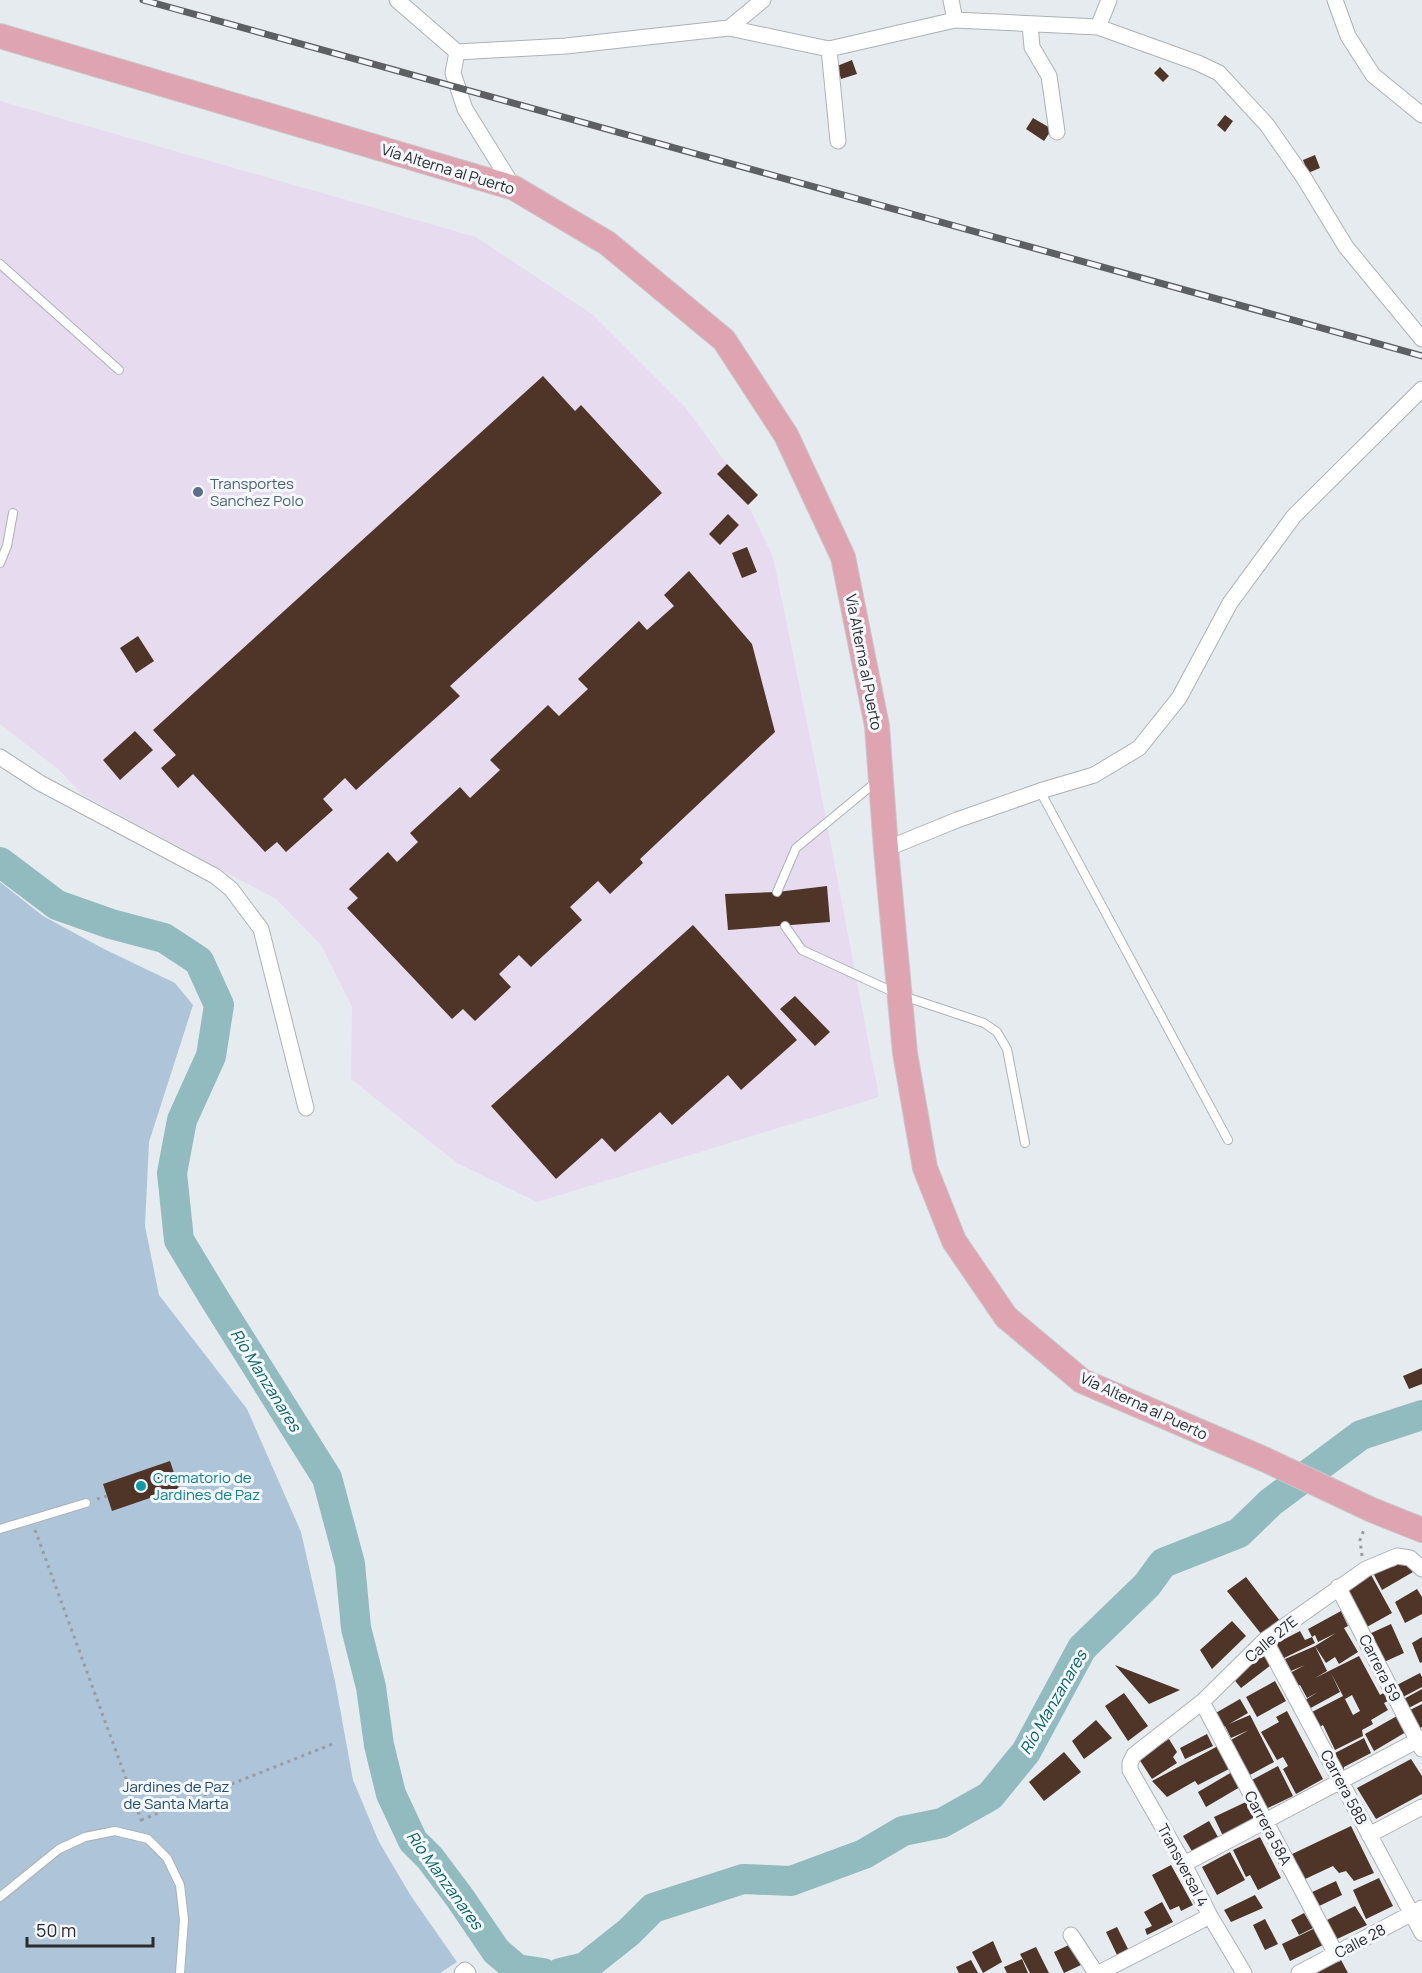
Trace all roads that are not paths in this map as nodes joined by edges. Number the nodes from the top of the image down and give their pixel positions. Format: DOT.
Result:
graph roads {
  1 [pos="397,0"];
  2 [pos="763,0"];
  3 [pos="951,0"];
  4 [pos="1109,0"];
  5 [pos="1335,0"];
  6 [pos="955,20"];
  7 [pos="1030,24"];
  8 [pos="1098,27"];
  9 [pos="729,28"];
  10 [pos="0,36"];
  11 [pos="829,50"];
  12 [pos="457,52"];
  13 [pos="1422,115"];
  14 [pos="1056,132"];
  15 [pos="838,141"];
  16 [pos="514,188"];
  17 [pos="0,264"];
  18 [pos="1422,339"];
  19 [pos="119,370"];
  20 [pos="1422,389"];
  21 [pos="13,513"];
  22 [pos="0,563"];
  23 [pos="0,757"];
  24 [pos="881,778"];
  25 [pos="1040,791"];
  26 [pos="886,849"];
  27 [pos="777,892"];
  28 [pos="785,926"];
  29 [pos="900,995"];
  30 [pos="306,1108"];
  31 [pos="1228,1140"];
  32 [pos="1025,1143"];
  33 [pos="86,1503"];
  34 [pos="0,1529"];
  35 [pos="1422,1530"];
  36 [pos="1422,1569"];
  37 [pos="1338,1587"];
  38 [pos="1265,1640"];
  39 [pos="1202,1702"];
  40 [pos="1420,1743"];
  41 [pos="1134,1755"];
  42 [pos="1341,1782"];
  43 [pos="1422,1807"];
  44 [pos="1265,1822"];
  45 [pos="1369,1835"];
  46 [pos="1184,1864"];
  47 [pos="0,1897"];
  48 [pos="1417,1911"];
  49 [pos="1210,1916"];
  50 [pos="1422,1933"];
  51 [pos="1071,1935"];
  52 [pos="1336,1953"];
  53 [pos="180,1973"];
  54 [pos="1097,1973"];
  55 [pos="1244,1973"];
  56 [pos="1299,1973"];
  1 -- 12 [label="street"];
  2 -- 9 [label="street"];
  3 -- 6 [label="street"];
  4 -- 8 [label="street"];
  5 -- 13 [label="street"];
  6 -- 7 [label="street"];
  6 -- 11 [label="street"];
  7 -- 8 [label="street"];
  7 -- 14 [label="street"];
  8 -- 18 [label="street"];
  9 -- 11 [label="street"];
  9 -- 12 [label="street"];
  10 -- 16 [label="main road, Vía Alterna al Puerto"];
  11 -- 15 [label="street"];
  12 -- 16 [label="street"];
  16 -- 24 [label="main road, Vía Alterna al Puerto"];
  17 -- 19 [label="lane"];
  20 -- 25 [label="street"];
  21 -- 22 [label="lane"];
  23 -- 30 [label="street"];
  24 -- 26 [label="main road, Vía Alterna al Puerto"];
  24 -- 27 [label="lane"];
  25 -- 26 [label="street"];
  25 -- 31 [label="lane"];
  26 -- 29 [label="main road, Vía Alterna al Puerto"];
  28 -- 29 [label="lane"];
  29 -- 32 [label="lane"];
  29 -- 35 [label="main road, Vía Alterna al Puerto"];
  33 -- 34 [label="lane"];
  36 -- 37 [label="street, Calle 27E"];
  37 -- 38 [label="street, Calle 27E"];
  37 -- 40 [label="street, Carrera 59"];
  38 -- 39 [label="street, Calle 27E"];
  38 -- 42 [label="street, Carrera 58B"];
  39 -- 41 [label="street, Calle 27E"];
  39 -- 44 [label="street, Carrera 58A"];
  40 -- 42 [label="street"];
  41 -- 46 [label="street, Transversal 4"];
  42 -- 44 [label="street"];
  42 -- 45 [label="street, Carrera 58B"];
  43 -- 45 [label="street"];
  44 -- 46 [label="street"];
  44 -- 52 [label="street, Carrera 58A"];
  45 -- 48 [label="street, Carrera 58B"];
  46 -- 49 [label="street, Transversal 4"];
  47 -- 53 [label="lane"];
  48 -- 50 [label="street, Carrera 58B"];
  48 -- 52 [label="street, Calle 28"];
  49 -- 54 [label="street"];
  49 -- 55 [label="street, Transversal 4"];
  51 -- 54 [label="street"];
  52 -- 56 [label="street, Calle 28"];
}
